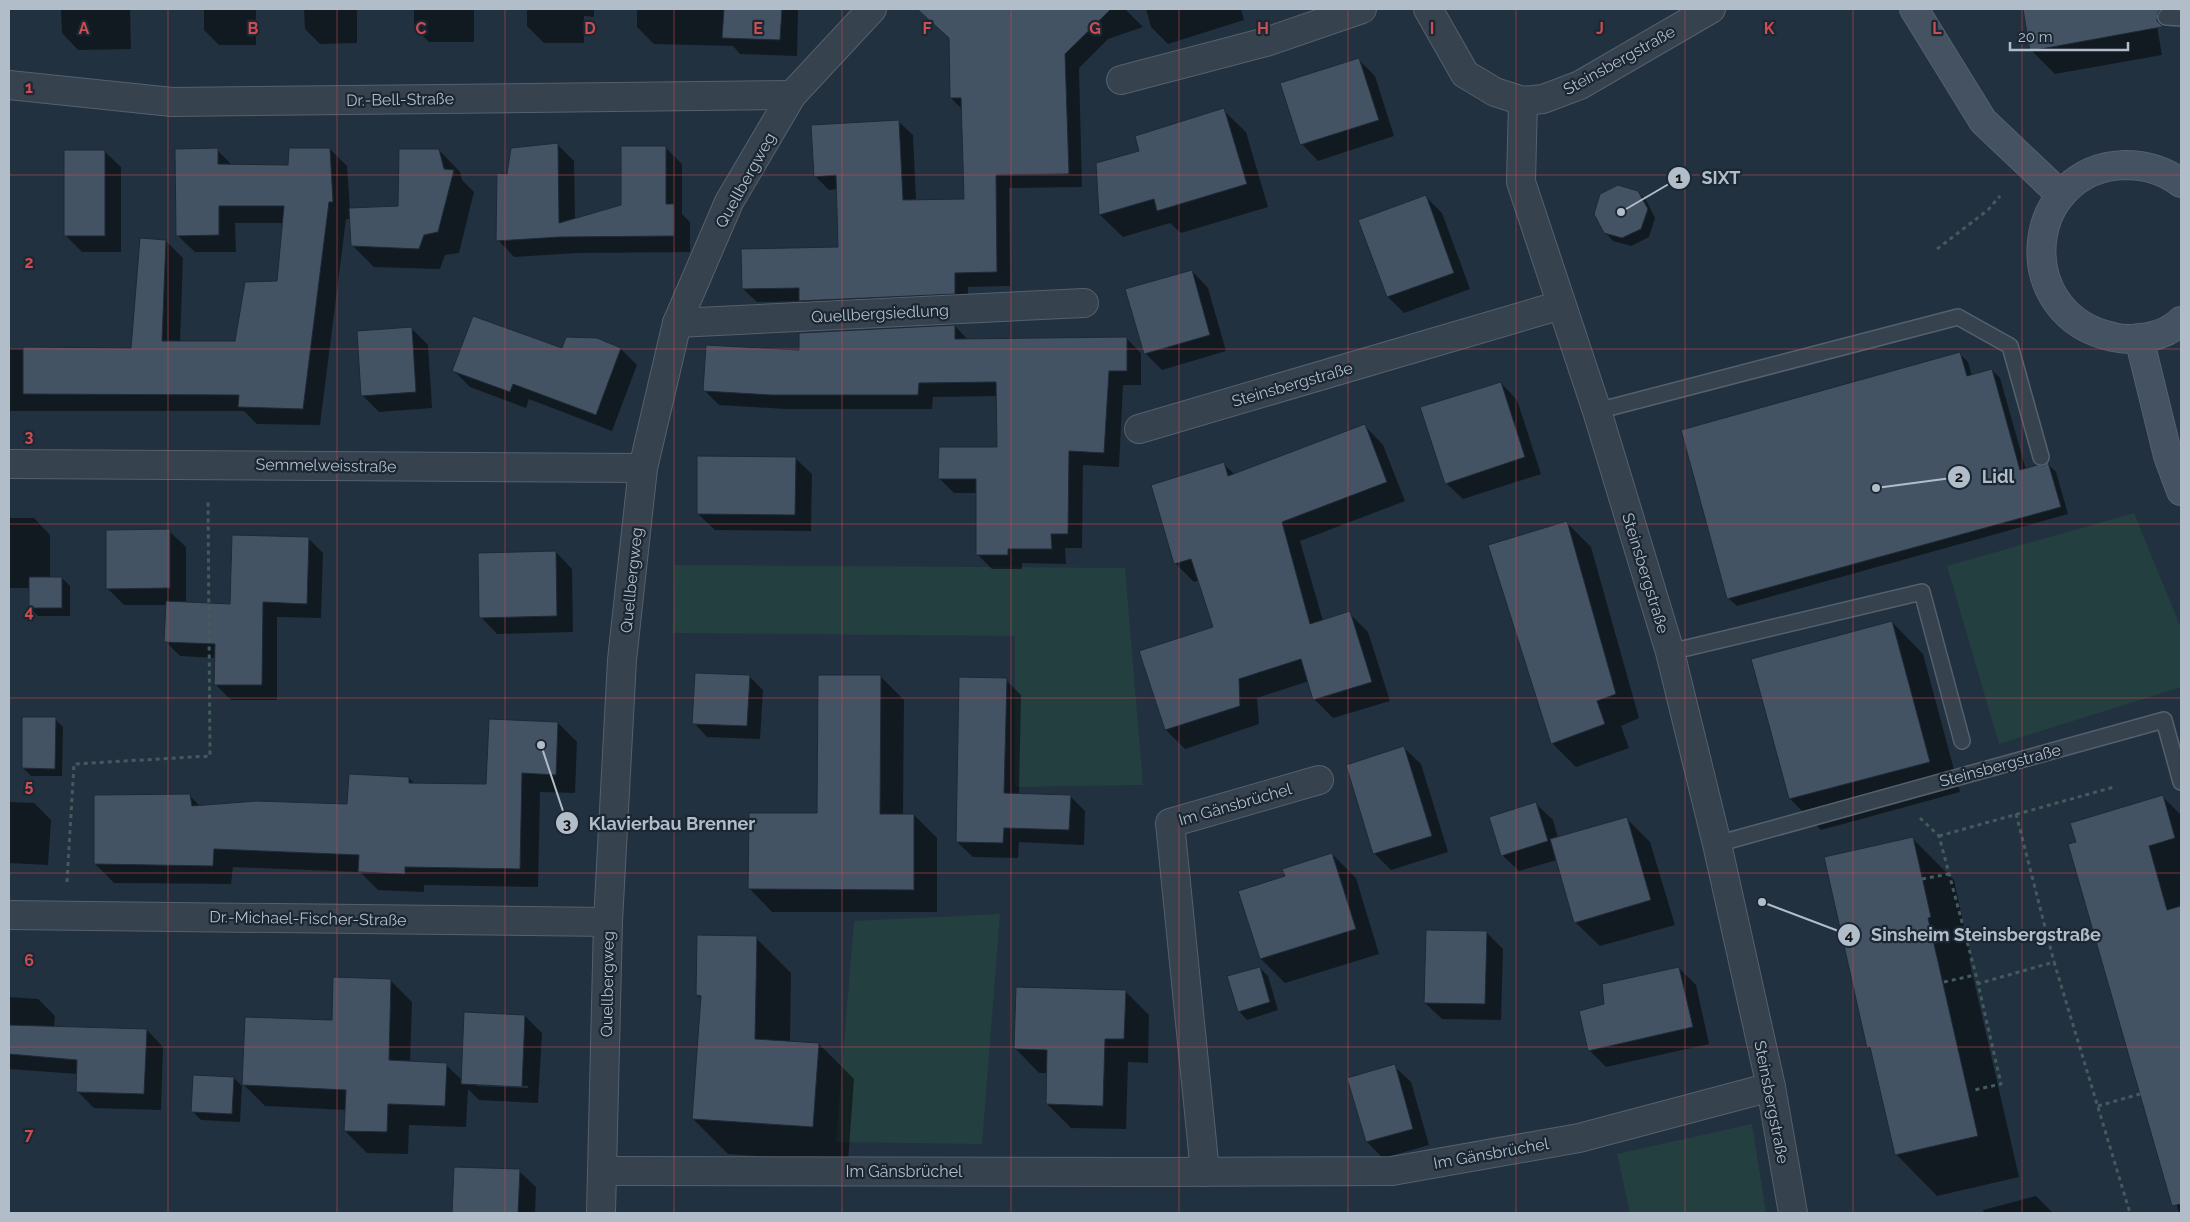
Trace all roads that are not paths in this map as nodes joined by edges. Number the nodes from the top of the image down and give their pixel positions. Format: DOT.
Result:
graph roads {
  1 [pos="872,9"];
  2 [pos="1362,9"];
  3 [pos="1428,9"];
  4 [pos="1711,9"];
  5 [pos="1914,9"];
  6 [pos="2166,17"];
  7 [pos="2181,18"];
  8 [pos="1121,80"];
  9 [pos="9,85"];
  10 [pos="792,95"];
  11 [pos="1523,101"];
  12 [pos="2179,176"];
  13 [pos="2061,195"];
  14 [pos="1084,304"];
  15 [pos="1561,305"];
  16 [pos="2181,321"];
  17 [pos="677,323"];
  18 [pos="2139,338"];
  19 [pos="1597,411"];
  20 [pos="1139,429"];
  21 [pos="2041,457"];
  22 [pos="9,464"];
  23 [pos="643,468"];
  24 [pos="2181,491"];
  25 [pos="1670,652"];
  26 [pos="1962,741"];
  27 [pos="1319,780"];
  28 [pos="2181,782"];
  29 [pos="1717,844"];
  30 [pos="9,914"];
  31 [pos="608,922"];
  32 [pos="1771,1087"];
  33 [pos="603,1171"];
  34 [pos="1205,1172"];
  35 [pos="602,1213"];
  36 [pos="1793,1213"];
  1 -- 10 [label="street, Quellbergweg"];
  2 -- 8 [label="street"];
  3 -- 11 [label="street, Steinsbergstraße"];
  4 -- 11 [label="street, Steinsbergstraße"];
  5 -- 13 [label="main road"];
  6 -- 7 [label="lane"];
  9 -- 10 [label="street, Dr.-Bell-Straße"];
  10 -- 17 [label="street, Quellbergweg"];
  11 -- 15 [label="street, Steinsbergstraße"];
  12 -- 13 [label="main road"];
  13 -- 18 [label="main road"];
  14 -- 17 [label="street, Quellbergsiedlung"];
  15 -- 19 [label="street, Steinsbergstraße"];
  15 -- 20 [label="street, Steinsbergstraße"];
  16 -- 18 [label="main road"];
  17 -- 23 [label="street, Quellbergweg"];
  18 -- 24 [label="main road"];
  19 -- 21 [label="lane"];
  19 -- 25 [label="street, Steinsbergstraße"];
  22 -- 23 [label="street, Semmelweisstraße"];
  23 -- 31 [label="street, Quellbergweg"];
  25 -- 26 [label="lane"];
  25 -- 29 [label="street, Steinsbergstraße"];
  27 -- 34 [label="street, Im Gänsbrüchel"];
  28 -- 29 [label="lane, Steinsbergstraße"];
  29 -- 32 [label="street, Steinsbergstraße"];
  30 -- 31 [label="street, Dr.-Michael-Fischer-Straße"];
  31 -- 33 [label="street, Quellbergweg"];
  32 -- 34 [label="street, Im Gänsbrüchel"];
  32 -- 36 [label="street, Steinsbergstraße"];
  33 -- 34 [label="street, Im Gänsbrüchel"];
  33 -- 35 [label="street, Quellbergweg"];
}
